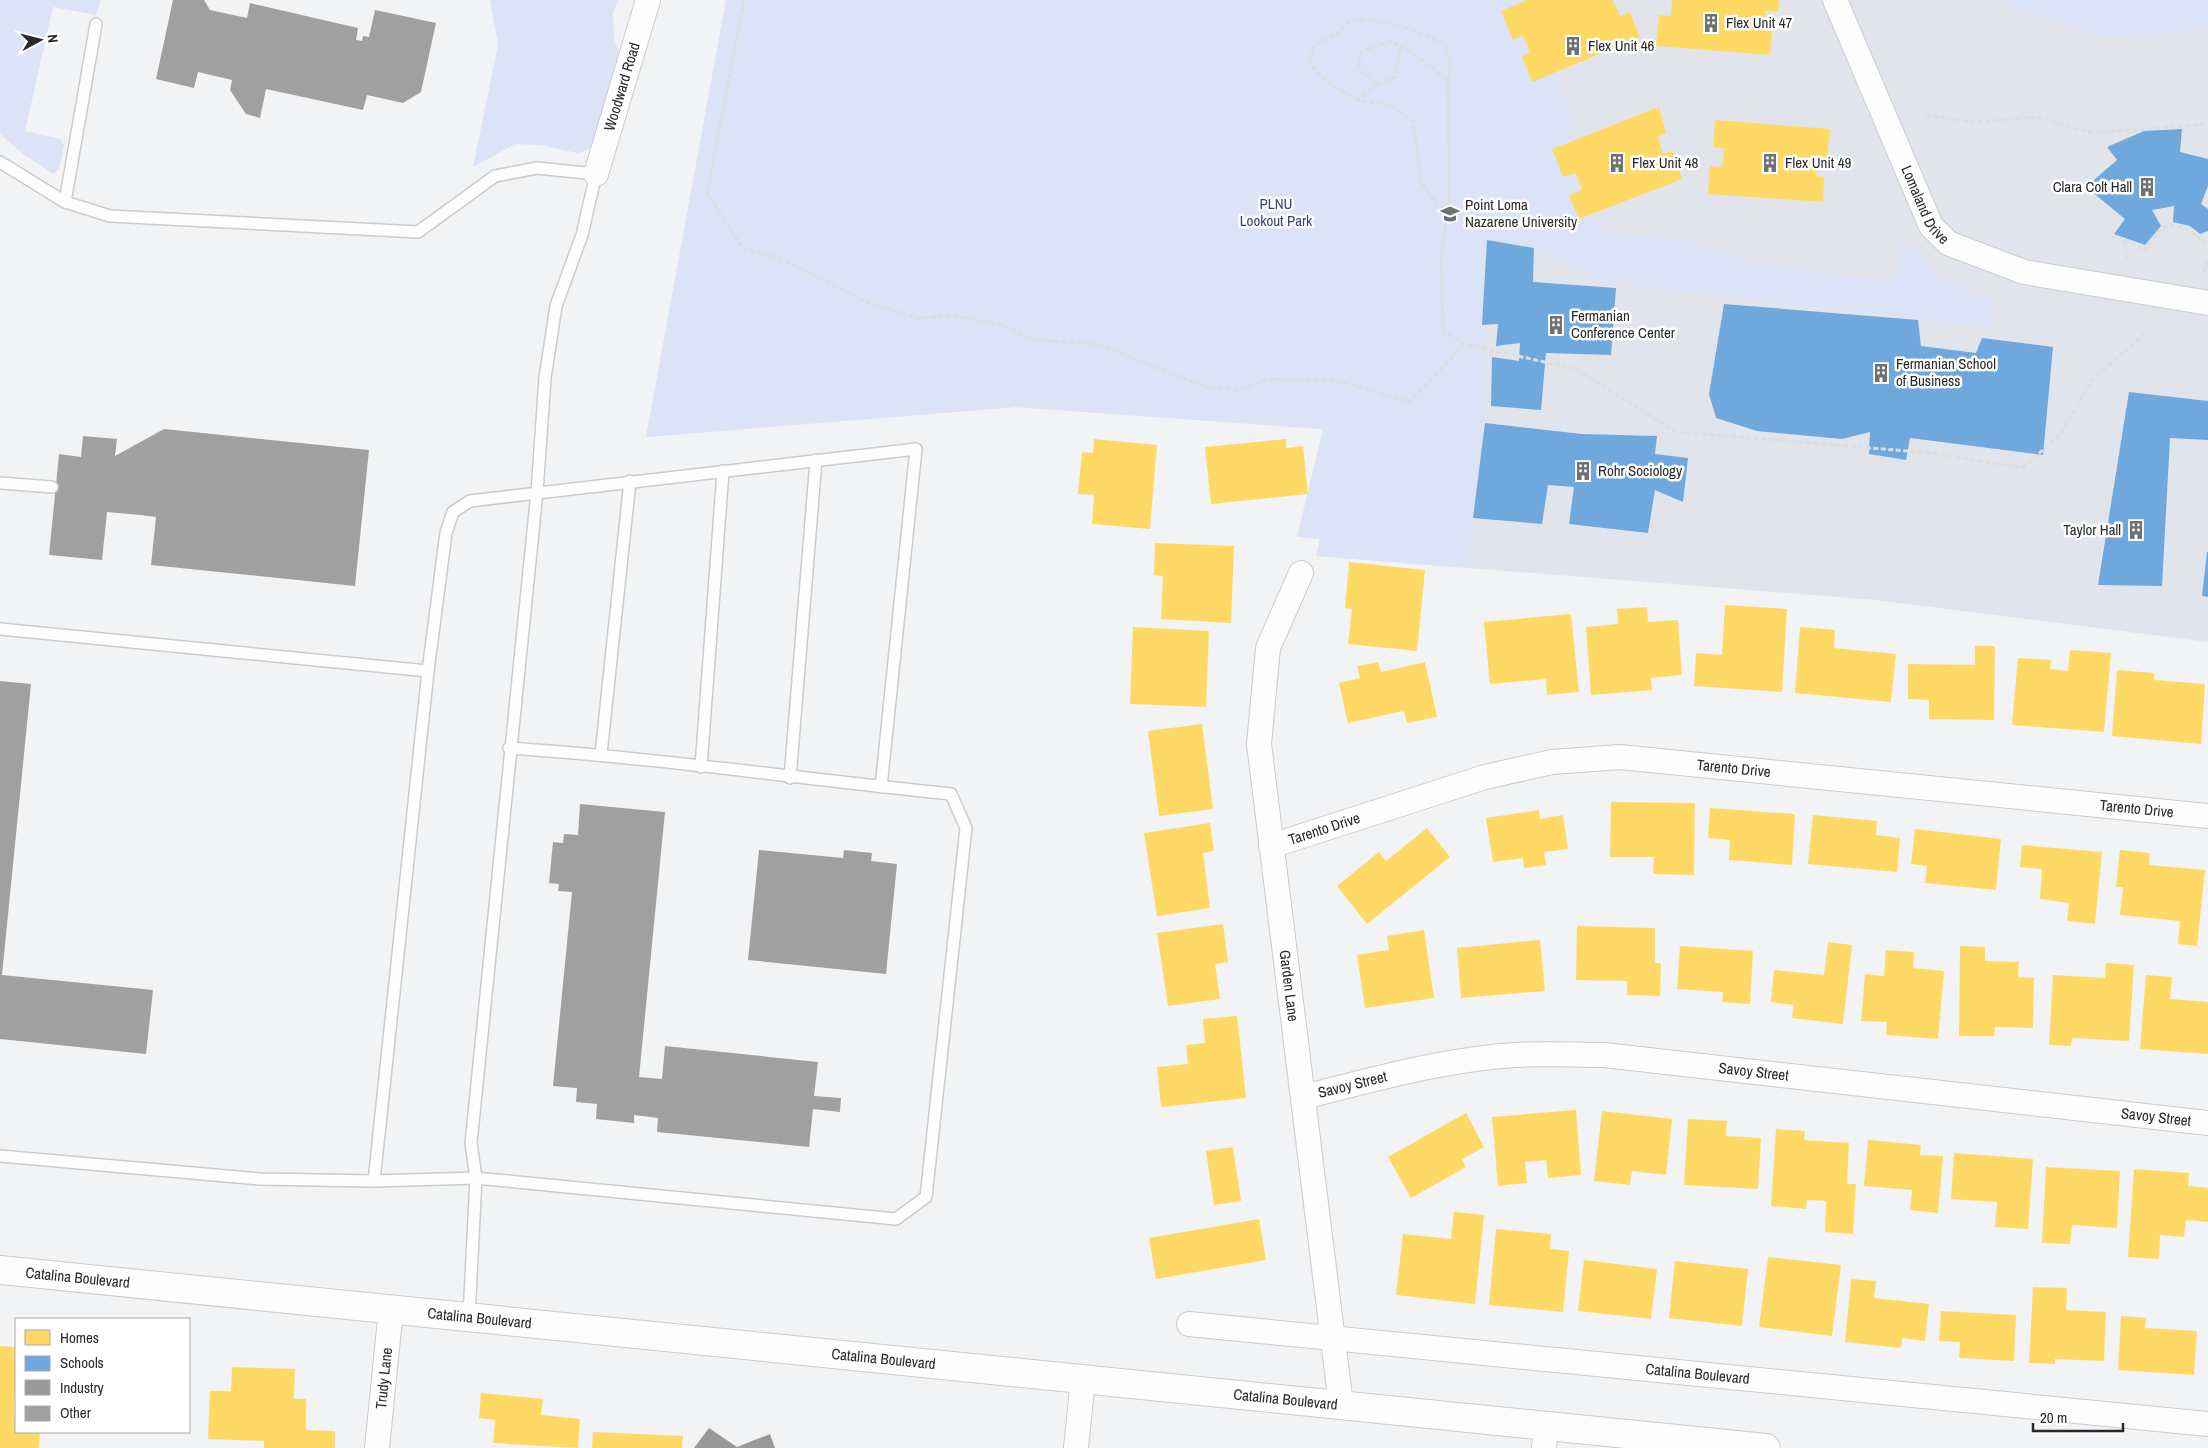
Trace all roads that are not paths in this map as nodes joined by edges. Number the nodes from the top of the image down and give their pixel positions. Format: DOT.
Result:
graph roads {
  1 [pos="648,0"];
  2 [pos="1835,0"];
  3 [pos="96,24"];
  4 [pos="0,162"];
  5 [pos="596,174"];
  6 [pos="64,202"];
  7 [pos="2208,303"];
  8 [pos="816,460"];
  9 [pos="723,470"];
  10 [pos="630,481"];
  11 [pos="0,483"];
  12 [pos="52,487"];
  13 [pos="537,492"];
  14 [pos="1301,573"];
  15 [pos="0,629"];
  16 [pos="428,671"];
  17 [pos="509,748"];
  18 [pos="601,754"];
  19 [pos="701,767"];
  20 [pos="790,778"];
  21 [pos="881,787"];
  22 [pos="2208,816"];
  23 [pos="1271,846"];
  24 [pos="1303,1097"];
  25 [pos="2208,1123"];
  26 [pos="0,1156"];
  27 [pos="476,1178"];
  28 [pos="374,1181"];
  29 [pos="0,1270"];
  30 [pos="390,1309"];
  31 [pos="469,1317"];
  32 [pos="1189,1324"];
  33 [pos="1332,1336"];
  34 [pos="1083,1379"];
  35 [pos="1341,1405"];
  36 [pos="2208,1424"];
  37 [pos="1545,1437"];
  38 [pos="377,1448"];
  39 [pos="1076,1448"];
  40 [pos="1766,1448"];
  1 -- 5 [label="street, Woodward Road"];
  2 -- 7 [label="street, Lomaland Drive"];
  3 -- 6 [label="lane"];
  4 -- 6 [label="lane"];
  5 -- 6 [label="lane"];
  5 -- 13 [label="lane"];
  8 -- 9 [label="lane"];
  8 -- 20 [label="lane"];
  8 -- 21 [label="lane"];
  9 -- 10 [label="lane"];
  9 -- 19 [label="lane"];
  10 -- 13 [label="lane"];
  10 -- 18 [label="lane"];
  11 -- 12 [label="lane"];
  13 -- 16 [label="lane"];
  13 -- 17 [label="lane"];
  14 -- 23 [label="street, Garden Lane"];
  15 -- 16 [label="lane"];
  16 -- 28 [label="lane"];
  17 -- 18 [label="lane"];
  17 -- 27 [label="lane"];
  18 -- 19 [label="lane"];
  19 -- 20 [label="lane"];
  20 -- 21 [label="lane"];
  21 -- 27 [label="lane"];
  22 -- 23 [label="street, Tarento Drive"];
  23 -- 24 [label="street, Garden Lane"];
  24 -- 25 [label="street, Savoy Street"];
  24 -- 33 [label="street, Garden Lane"];
  26 -- 28 [label="lane"];
  27 -- 28 [label="lane"];
  27 -- 31 [label="lane"];
  29 -- 30 [label="main road, Catalina Boulevard"];
  30 -- 31 [label="main road, Catalina Boulevard"];
  30 -- 38 [label="street, Trudy Lane"];
  31 -- 34 [label="main road, Catalina Boulevard"];
  32 -- 33 [label="street, Catalina Boulevard"];
  33 -- 35 [label="street, Garden Lane"];
  33 -- 36 [label="street, Catalina Boulevard"];
  34 -- 35 [label="main road, Catalina Boulevard"];
  34 -- 39 [label="street"];
  35 -- 37 [label="main road, Catalina Boulevard"];
  37 -- 40 [label="main road, Catalina Boulevard"];
}
